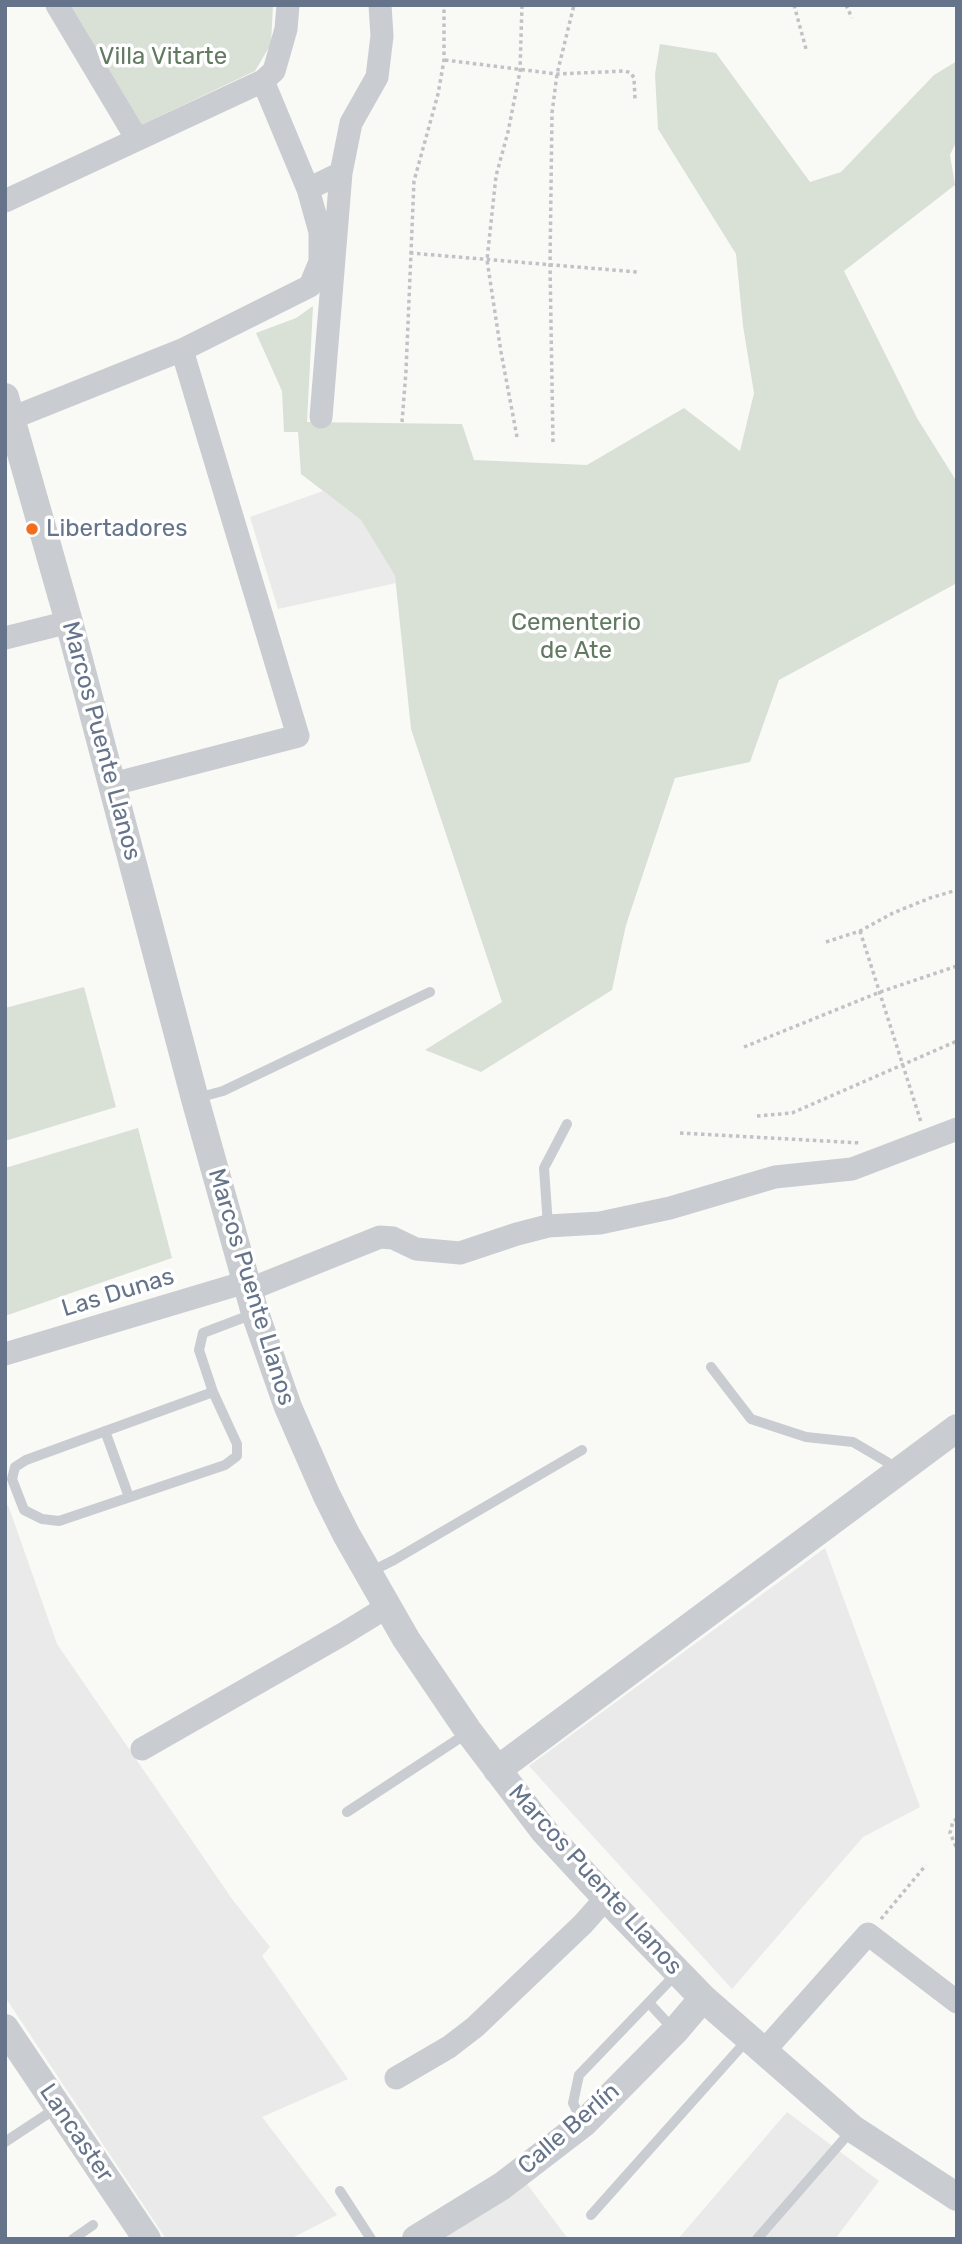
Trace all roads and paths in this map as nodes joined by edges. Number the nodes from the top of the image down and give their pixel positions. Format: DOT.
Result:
graph roads {
  1 [pos="57,5"];
  2 [pos="288,5"];
  3 [pos="380,5"];
  4 [pos="444,5"];
  5 [pos="522,5"];
  6 [pos="575,5"];
  7 [pos="794,5"];
  8 [pos="846,5"];
  9 [pos="852,18"];
  10 [pos="806,49"];
  11 [pos="444,60"];
  12 [pos="520,71"];
  13 [pos="557,74"];
  14 [pos="263,81"];
  15 [pos="635,99"];
  16 [pos="137,139"];
  17 [pos="341,173"];
  18 [pos="307,189"];
  19 [pos="5,201"];
  20 [pos="410,253"];
  21 [pos="487,260"];
  22 [pos="550,265"];
  23 [pos="637,272"];
  24 [pos="182,350"];
  25 [pos="9,407"];
  26 [pos="321,417"];
  27 [pos="402,422"];
  28 [pos="517,437"];
  29 [pos="553,442"];
  30 [pos="69,622"];
  31 [pos="5,638"];
  32 [pos="113,784"];
  33 [pos="957,890"];
  34 [pos="860,931"];
  35 [pos="826,942"];
  36 [pos="957,966"];
  37 [pos="430,992"];
  38 [pos="880,992"];
  39 [pos="957,1041"];
  40 [pos="744,1047"];
  41 [pos="902,1063"];
  42 [pos="195,1099"];
  43 [pos="757,1116"];
  44 [pos="566,1125"];
  45 [pos="957,1129"];
  46 [pos="680,1133"];
  47 [pos="927,1140"];
  48 [pos="862,1143"];
  49 [pos="548,1226"];
  50 [pos="250,1295"];
  51 [pos="5,1354"];
  52 [pos="711,1367"];
  53 [pos="213,1392"];
  54 [pos="957,1428"];
  55 [pos="105,1432"];
  56 [pos="582,1450"];
  57 [pos="897,1472"];
  58 [pos="129,1497"];
  59 [pos="368,1573"];
  60 [pos="387,1606"];
  61 [pos="469,1732"];
  62 [pos="142,1749"];
  63 [pos="497,1770"];
  64 [pos="347,1812"];
  65 [pos="957,1819"];
  66 [pos="957,1849"];
  67 [pos="926,1865"];
  68 [pos="606,1898"];
  69 [pos="868,1934"];
  70 [pos="678,1973"];
  71 [pos="703,1998"];
  72 [pos="957,2002"];
  73 [pos="649,2003"];
  74 [pos="5,2028"];
  75 [pos="675,2031"];
  76 [pos="756,2044"];
  77 [pos="396,2078"];
  78 [pos="58,2107"];
  79 [pos="584,2123"];
  80 [pos="853,2129"];
  81 [pos="5,2142"];
  82 [pos="340,2191"];
  83 [pos="957,2197"];
  84 [pos="591,2215"];
  85 [pos="93,2225"];
  86 [pos="74,2239"];
  87 [pos="147,2239"];
  88 [pos="371,2239"];
  89 [pos="416,2239"];
  90 [pos="757,2239"];
  1 -- 16 [label="street"];
  2 -- 14 [label="street"];
  3 -- 17 [label="street"];
  4 -- 11 [label="path"];
  5 -- 12 [label="path"];
  6 -- 13 [label="path"];
  7 -- 10 [label="path"];
  8 -- 9 [label="path"];
  11 -- 12 [label="path"];
  11 -- 20 [label="path"];
  12 -- 13 [label="path"];
  12 -- 21 [label="path"];
  13 -- 15 [label="path"];
  13 -- 22 [label="path"];
  14 -- 16 [label="street"];
  14 -- 18 [label="street"];
  16 -- 19 [label="street"];
  17 -- 18 [label="street"];
  17 -- 26 [label="street"];
  18 -- 24 [label="street"];
  20 -- 21 [label="path"];
  20 -- 27 [label="path"];
  21 -- 22 [label="path"];
  21 -- 28 [label="path"];
  22 -- 23 [label="path"];
  22 -- 29 [label="path"];
  24 -- 25 [label="street"];
  24 -- 32 [label="street"];
  25 -- 30 [label="street, Marcos Puente Llanos"];
  30 -- 31 [label="street"];
  30 -- 32 [label="street, Marcos Puente Llanos"];
  32 -- 42 [label="street, Marcos Puente Llanos"];
  33 -- 34 [label="path"];
  34 -- 35 [label="path"];
  34 -- 38 [label="path"];
  36 -- 38 [label="path"];
  37 -- 42 [label="lane"];
  38 -- 40 [label="path"];
  38 -- 41 [label="path"];
  39 -- 41 [label="path"];
  41 -- 43 [label="path"];
  41 -- 47 [label="path"];
  42 -- 50 [label="street, Marcos Puente Llanos"];
  44 -- 49 [label="lane"];
  45 -- 47 [label="street, Las Dunas"];
  46 -- 48 [label="path"];
  47 -- 49 [label="street, Las Dunas"];
  49 -- 50 [label="street, Las Dunas"];
  50 -- 51 [label="street, Las Dunas"];
  50 -- 53 [label="lane"];
  50 -- 59 [label="street, Marcos Puente Llanos"];
  52 -- 57 [label="lane"];
  53 -- 55 [label="lane"];
  53 -- 58 [label="lane"];
  54 -- 57 [label="street"];
  55 -- 58 [label="lane"];
  55 -- 58 [label="lane"];
  56 -- 59 [label="lane"];
  57 -- 63 [label="street"];
  59 -- 60 [label="street, Marcos Puente Llanos"];
  60 -- 61 [label="street, Marcos Puente Llanos"];
  60 -- 62 [label="street"];
  61 -- 63 [label="street, Marcos Puente Llanos"];
  61 -- 64 [label="lane"];
  63 -- 68 [label="street, Marcos Puente Llanos"];
  65 -- 66 [label="path"];
  67 -- 69 [label="path"];
  68 -- 70 [label="street, Marcos Puente Llanos"];
  68 -- 77 [label="street"];
  69 -- 72 [label="street"];
  69 -- 76 [label="street"];
  70 -- 71 [label="street, Marcos Puente Llanos"];
  70 -- 73 [label="lane"];
  71 -- 75 [label="street, Calle Berlín"];
  71 -- 76 [label="street, Marcos Puente Llanos"];
  73 -- 75 [label="lane"];
  73 -- 79 [label="lane"];
  74 -- 78 [label="street, Lancaster"];
  75 -- 79 [label="street, Calle Berlín"];
  76 -- 80 [label="street, Marcos Puente Llanos"];
  76 -- 84 [label="lane"];
  78 -- 81 [label="lane"];
  78 -- 87 [label="street, Lancaster"];
  79 -- 89 [label="street, Calle Berlín"];
  80 -- 83 [label="street, Marcos Puente Llanos"];
  80 -- 90 [label="lane"];
  82 -- 88 [label="lane"];
  85 -- 86 [label="lane"];
}
